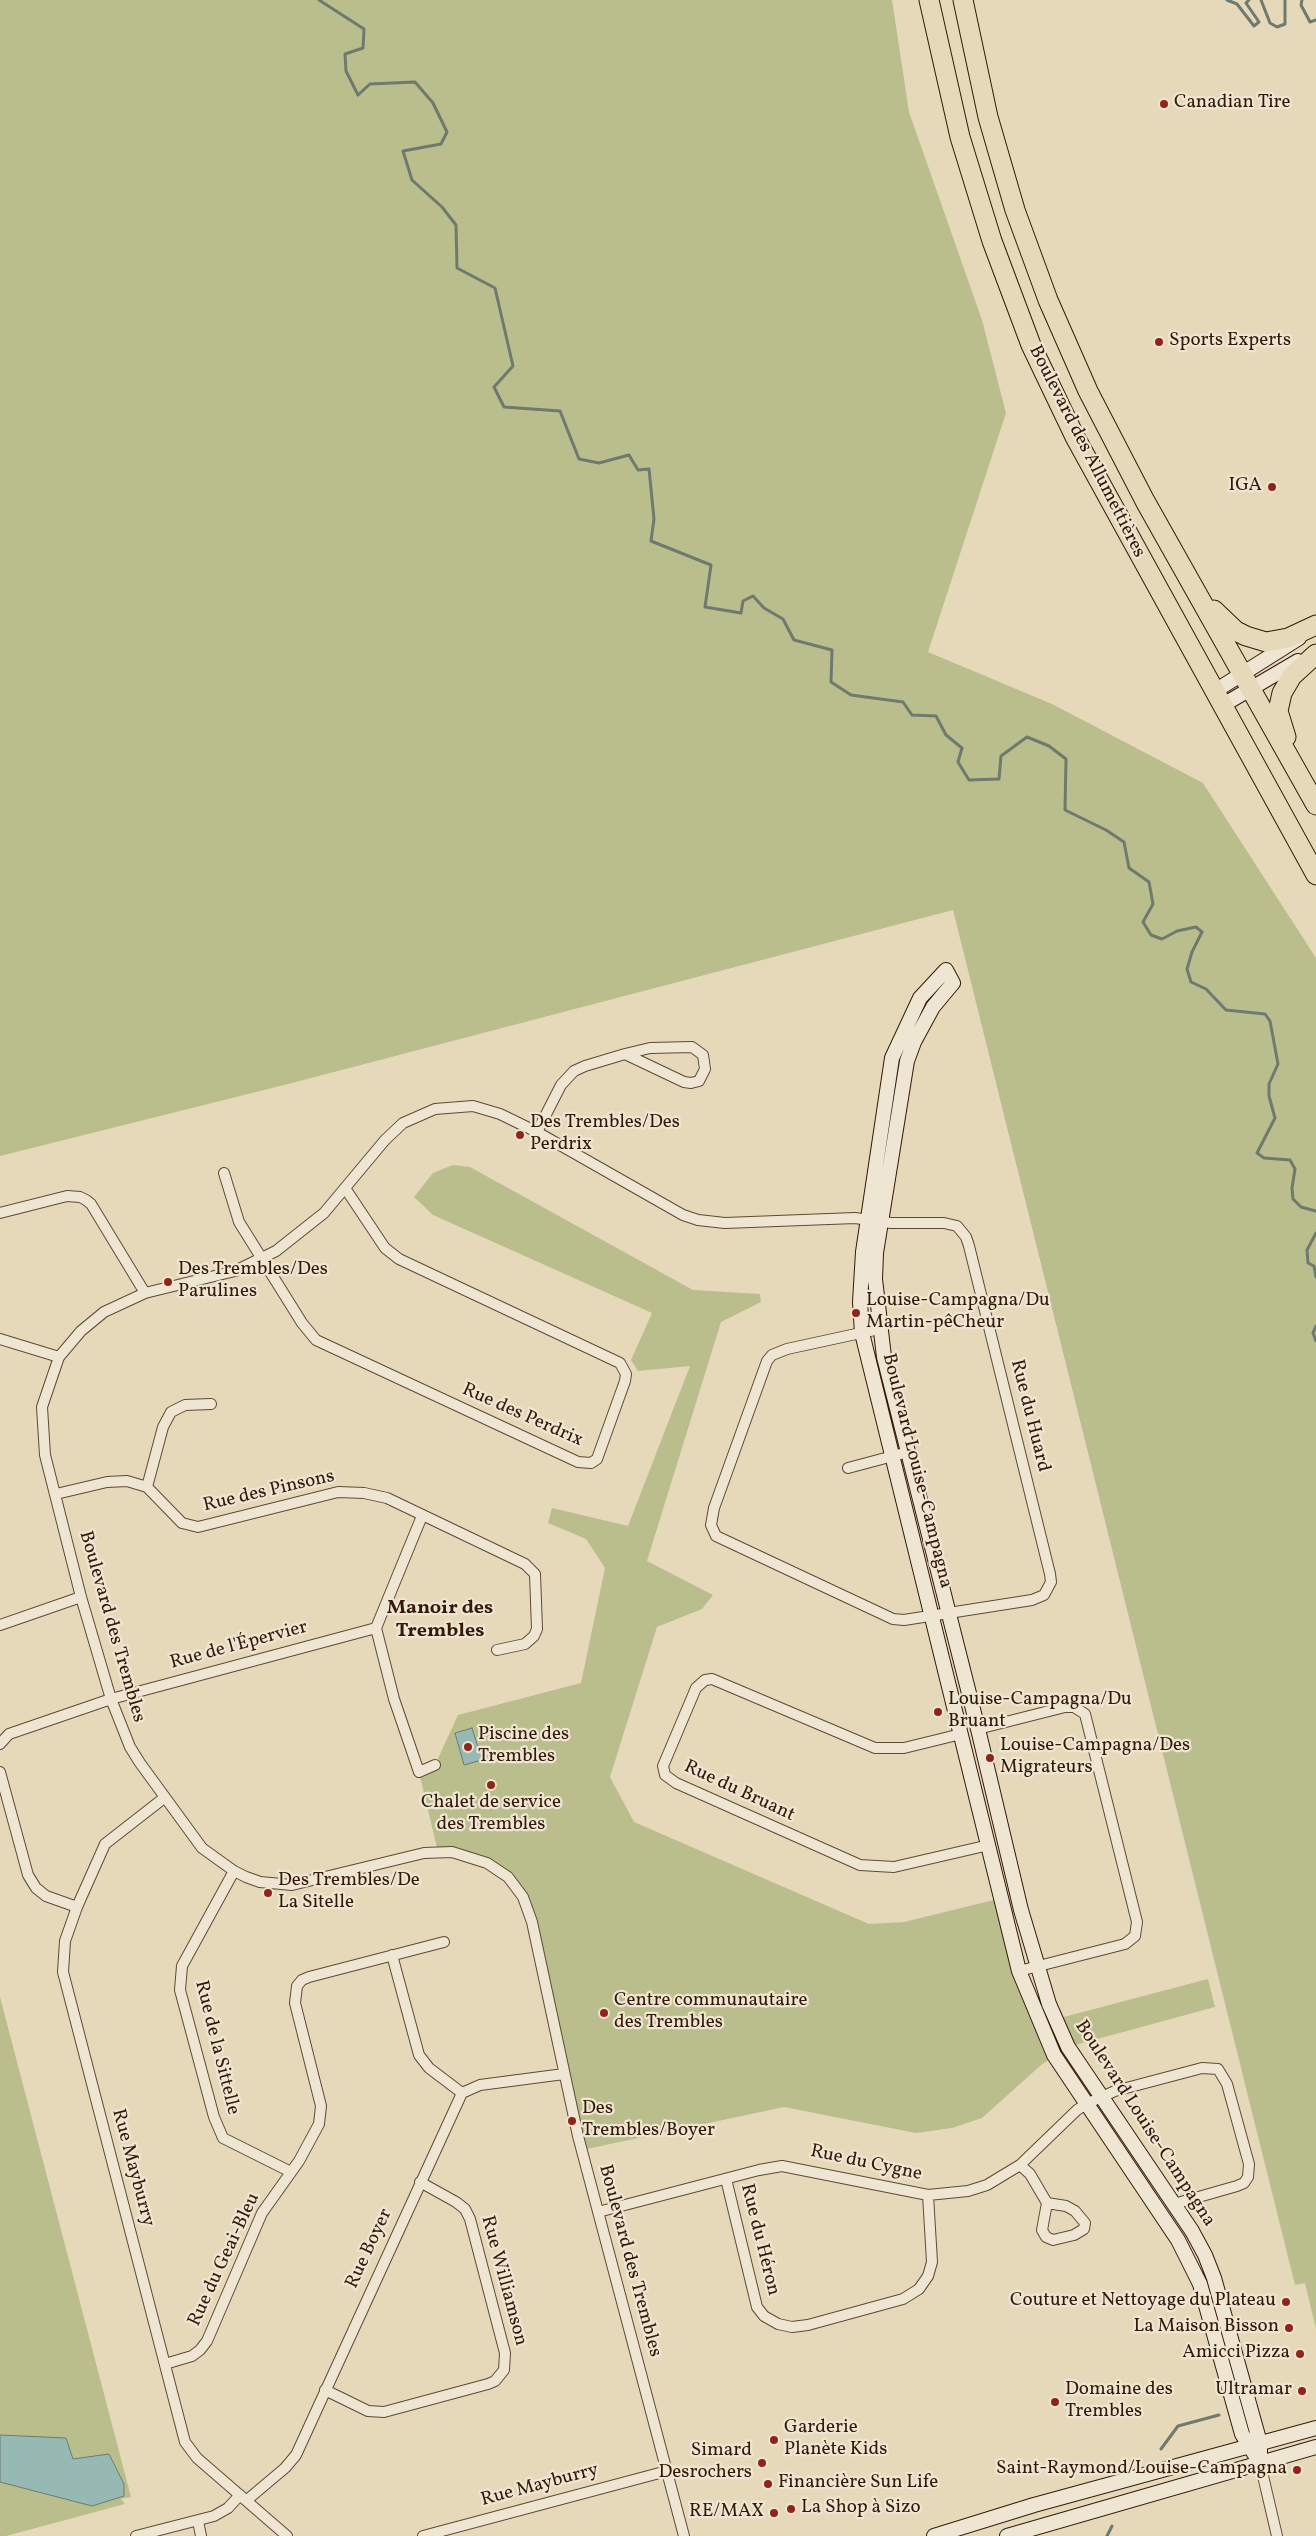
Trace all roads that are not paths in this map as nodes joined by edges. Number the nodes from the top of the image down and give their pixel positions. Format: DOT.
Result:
graph roads {
  1 [pos="929,0"];
  2 [pos="963,0"];
  3 [pos="1188,575"];
  4 [pos="1316,626"];
  5 [pos="1316,649"];
  6 [pos="1316,654"];
  7 [pos="1247,683"];
  8 [pos="1219,698"];
  9 [pos="1315,804"];
  10 [pos="1316,875"];
  11 [pos="625,1054"];
  12 [pos="537,1132"];
  13 [pos="224,1173"];
  14 [pos="345,1188"];
  15 [pos="0,1213"];
  16 [pos="867,1221"];
  17 [pos="882,1222"];
  18 [pos="263,1258"];
  19 [pos="145,1293"];
  20 [pos="879,1329"];
  21 [pos="862,1332"];
  22 [pos="0,1339"];
  23 [pos="59,1357"];
  24 [pos="211,1404"];
  25 [pos="908,1452"];
  26 [pos="892,1456"];
  27 [pos="848,1468"];
  28 [pos="147,1487"];
  29 [pos="56,1494"];
  30 [pos="422,1516"];
  31 [pos="81,1597"];
  32 [pos="948,1612"];
  33 [pos="933,1614"];
  34 [pos="0,1625"];
  35 [pos="376,1628"];
  36 [pos="497,1650"];
  37 [pos="111,1699"];
  38 [pos="978,1729"];
  39 [pos="961,1734"];
  40 [pos="0,1744"];
  41 [pos="435,1765"];
  42 [pos="0,1772"];
  43 [pos="164,1798"];
  44 [pos="1005,1842"];
  45 [pos="989,1846"];
  46 [pos="234,1871"];
  47 [pos="77,1908"];
  48 [pos="444,1942"];
  49 [pos="392,1955"];
  50 [pos="1037,1966"];
  51 [pos="1019,1971"];
  52 [pos="564,2074"];
  53 [pos="462,2094"];
  54 [pos="1101,2098"];
  55 [pos="1086,2104"];
  56 [pos="1020,2165"];
  57 [pos="291,2172"];
  58 [pos="726,2179"];
  59 [pos="420,2182"];
  60 [pos="928,2195"];
  61 [pos="1047,2203"];
  62 [pos="1174,2204"];
  63 [pos="598,2212"];
  64 [pos="165,2364"];
  65 [pos="325,2390"];
  66 [pos="1316,2428"];
  67 [pos="1254,2446"];
  68 [pos="1316,2447"];
  69 [pos="1260,2463"];
  70 [pos="667,2471"];
  71 [pos="244,2498"];
  72 [pos="198,2521"];
  73 [pos="941,2535"];
  74 [pos="136,2536"];
  75 [pos="201,2536"];
  76 [pos="287,2536"];
  77 [pos="423,2536"];
  78 [pos="684,2536"];
  79 [pos="1007,2536"];
  80 [pos="1277,2536"];
  1 -- 8 [label="highway, Boulevard des Allumettières"];
  2 -- 3 [label="highway, Boulevard des Allumettières"];
  3 -- 4 [label="highway"];
  3 -- 7 [label="highway, Boulevard des Allumettières"];
  4 -- 7 [label="street"];
  5 -- 7 [label="street"];
  6 -- 9 [label="highway"];
  7 -- 8 [label="street"];
  7 -- 9 [label="highway, Boulevard des Allumettières"];
  8 -- 10 [label="highway, Boulevard des Allumettières"];
  11 -- 11 [label="street"];
  11 -- 12 [label="street"];
  12 -- 14 [label="street, Boulevard des Trembles"];
  12 -- 16 [label="street, Boulevard des Trembles"];
  13 -- 18 [label="street"];
  14 -- 18 [label="street, Boulevard des Trembles"];
  14 -- 18 [label="street, Rue des Perdrix"];
  15 -- 19 [label="street"];
  16 -- 17 [label="street, Boulevard des Trembles"];
  16 -- 17 [label="street, Boulevard Louise-Campagna"];
  16 -- 21 [label="street, Boulevard Louise-Campagna"];
  17 -- 20 [label="street, Boulevard Louise-Campagna"];
  17 -- 32 [label="street, Rue du Huard"];
  18 -- 19 [label="street, Boulevard des Trembles"];
  19 -- 23 [label="street, Boulevard des Trembles"];
  20 -- 21 [label="street, Rue du Huard"];
  20 -- 25 [label="street, Boulevard Louise-Campagna"];
  21 -- 26 [label="street, Boulevard Louise-Campagna"];
  21 -- 33 [label="street, Rue du Huard"];
  22 -- 23 [label="street"];
  23 -- 29 [label="street, Boulevard des Trembles"];
  24 -- 28 [label="street"];
  25 -- 26 [label="street"];
  25 -- 32 [label="street, Boulevard Louise-Campagna"];
  26 -- 27 [label="street"];
  26 -- 33 [label="street, Boulevard Louise-Campagna"];
  28 -- 29 [label="street"];
  28 -- 30 [label="street, Rue des Pinsons"];
  29 -- 31 [label="street, Boulevard des Trembles"];
  30 -- 35 [label="street"];
  30 -- 36 [label="street, Rue des Pinsons"];
  31 -- 34 [label="street"];
  31 -- 37 [label="street, Boulevard des Trembles"];
  32 -- 33 [label="street, Rue du Huard"];
  32 -- 38 [label="street, Boulevard Louise-Campagna"];
  33 -- 39 [label="street, Boulevard Louise-Campagna"];
  35 -- 37 [label="street, Rue de l'Épervier"];
  35 -- 41 [label="street"];
  37 -- 40 [label="street, Rue de l'Épervier"];
  37 -- 43 [label="street, Boulevard des Trembles"];
  38 -- 39 [label="street"];
  38 -- 44 [label="street, Boulevard Louise-Campagna"];
  38 -- 50 [label="street"];
  39 -- 45 [label="street, Boulevard Louise-Campagna"];
  39 -- 45 [label="street, Rue du Bruant"];
  42 -- 47 [label="street"];
  43 -- 46 [label="street, Boulevard des Trembles"];
  43 -- 47 [label="street, Rue Mayburry"];
  44 -- 45 [label="street"];
  44 -- 50 [label="street, Boulevard Louise-Campagna"];
  45 -- 51 [label="street, Boulevard Louise-Campagna"];
  46 -- 52 [label="street, Boulevard des Trembles"];
  46 -- 57 [label="street, Rue de la Sittelle"];
  47 -- 64 [label="street, Rue Mayburry"];
  48 -- 49 [label="street, Rue du Geai-Bleu"];
  49 -- 53 [label="street"];
  49 -- 57 [label="street, Rue du Geai-Bleu"];
  50 -- 51 [label="street"];
  50 -- 54 [label="street, Boulevard Louise-Campagna"];
  51 -- 55 [label="street, Boulevard Louise-Campagna"];
  52 -- 53 [label="street"];
  52 -- 63 [label="street, Boulevard des Trembles"];
  53 -- 59 [label="street, Rue Boyer"];
  54 -- 55 [label="street, Rue du Cygne"];
  54 -- 62 [label="street, Boulevard Louise-Campagna"];
  54 -- 62 [label="street, Rue du Cygne"];
  55 -- 56 [label="street, Rue du Cygne"];
  55 -- 67 [label="street, Boulevard Louise-Campagna"];
  56 -- 60 [label="street, Rue du Cygne"];
  56 -- 61 [label="street"];
  57 -- 64 [label="street, Rue du Geai-Bleu"];
  58 -- 60 [label="street, Rue du Cygne"];
  58 -- 60 [label="street, Rue du Héron"];
  58 -- 63 [label="street, Rue du Cygne"];
  59 -- 65 [label="street, Rue Boyer"];
  59 -- 65 [label="street, Rue Williamson"];
  61 -- 61 [label="street"];
  62 -- 67 [label="street, Boulevard Louise-Campagna"];
  63 -- 70 [label="street, Boulevard des Trembles"];
  64 -- 71 [label="street, Rue Mayburry"];
  65 -- 71 [label="street, Rue Boyer"];
  66 -- 67 [label="street"];
  67 -- 69 [label="street"];
  67 -- 73 [label="street"];
  68 -- 69 [label="street"];
  69 -- 79 [label="street"];
  69 -- 80 [label="street"];
  70 -- 77 [label="street, Rue Mayburry"];
  70 -- 78 [label="street, Boulevard des Trembles"];
  71 -- 72 [label="street, Rue Boyer"];
  71 -- 76 [label="street, Rue Mayburry"];
  72 -- 74 [label="street, Rue Boyer"];
  72 -- 75 [label="street"];
}
